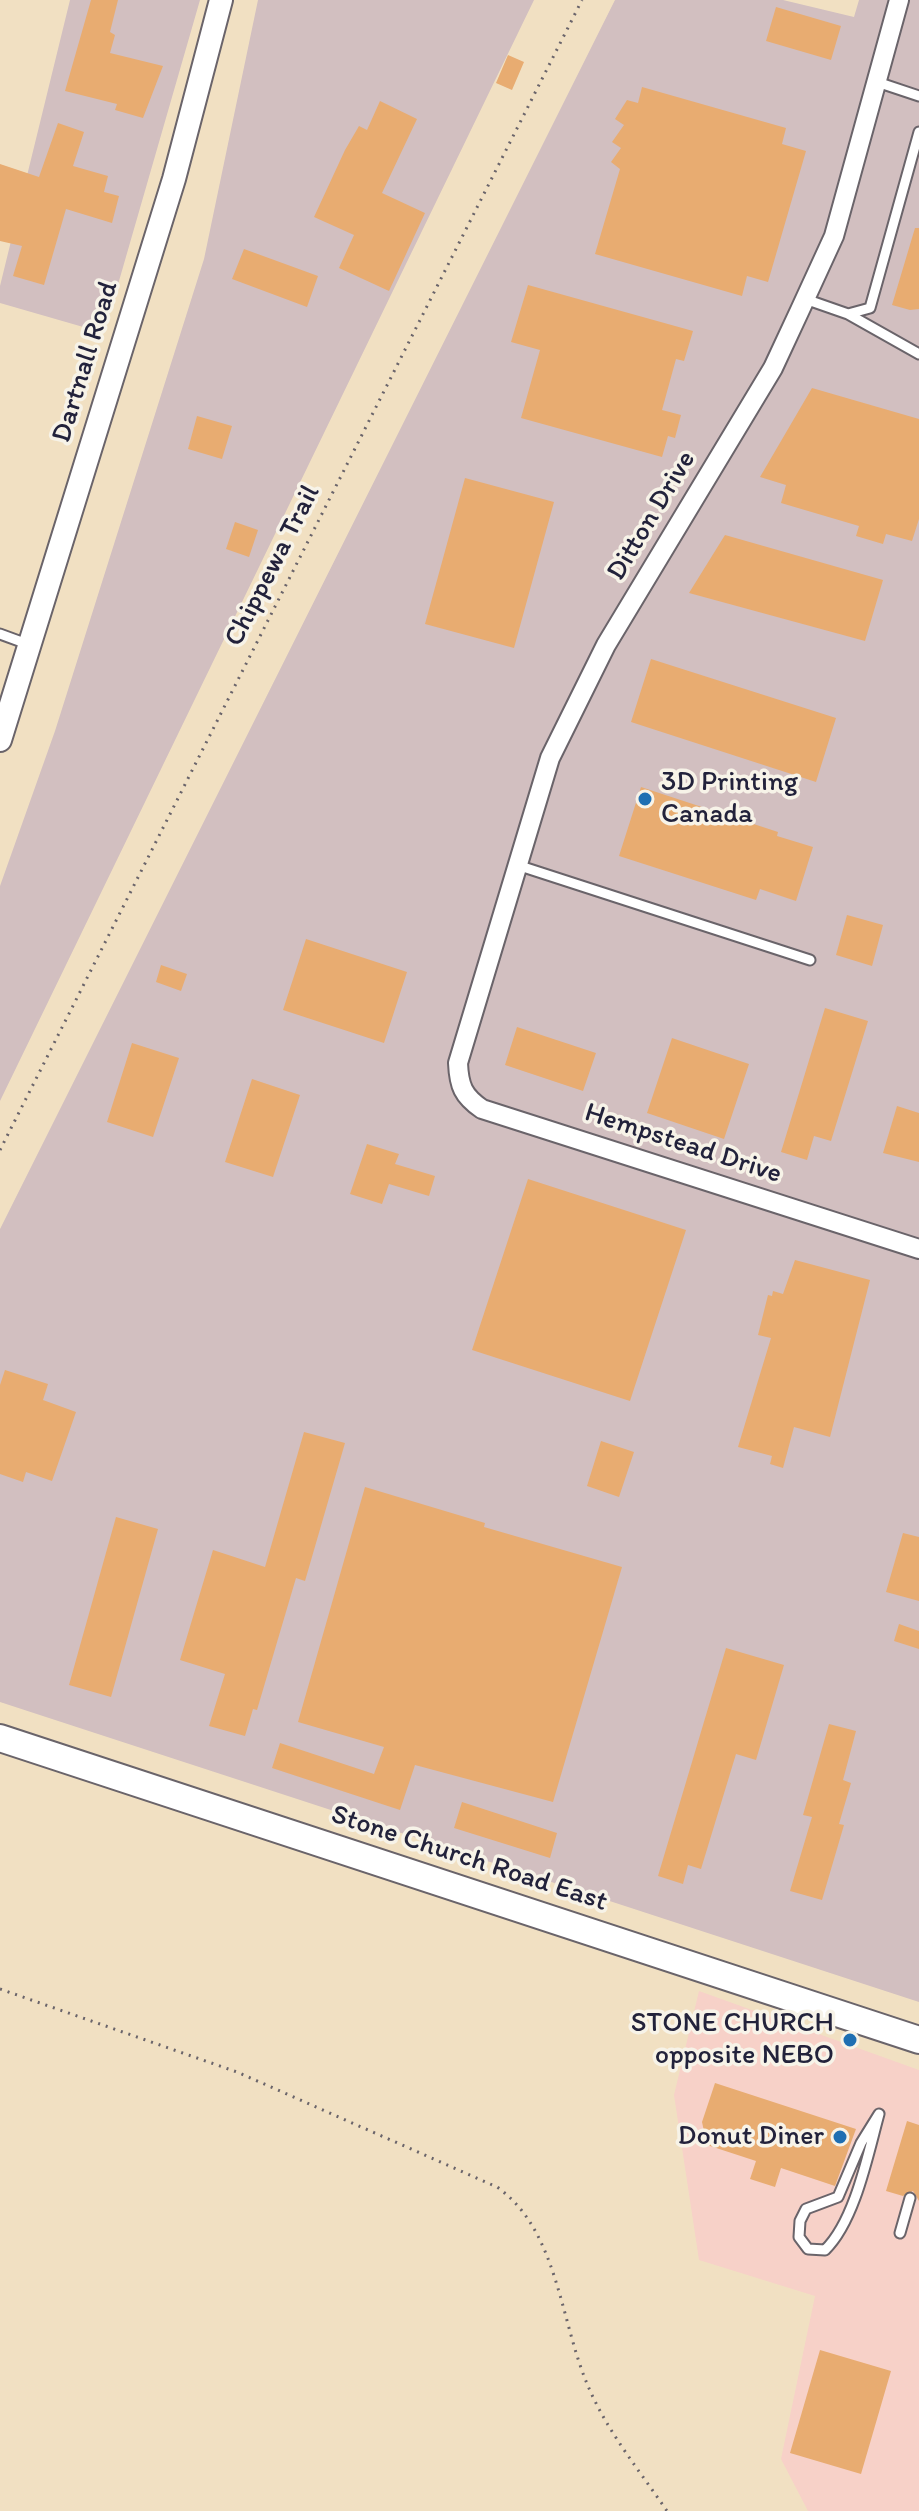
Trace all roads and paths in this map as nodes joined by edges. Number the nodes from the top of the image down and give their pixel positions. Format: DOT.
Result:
graph roads {
  1 [pos="221,0"];
  2 [pos="582,0"];
  3 [pos="899,0"];
  4 [pos="877,82"];
  5 [pos="919,96"];
  6 [pos="919,132"];
  7 [pos="805,299"];
  8 [pos="848,314"];
  9 [pos="919,354"];
  10 [pos="0,634"];
  11 [pos="30,645"];
  12 [pos="0,740"];
  13 [pos="517,865"];
  14 [pos="810,960"];
  15 [pos="458,1063"];
  16 [pos="0,1150"];
  17 [pos="919,1249"];
  18 [pos="0,1738"];
  19 [pos="0,1989"];
  20 [pos="919,2040"];
  21 [pos="879,2114"];
  22 [pos="910,2198"];
  23 [pos="900,2233"];
  24 [pos="667,2511"];
  1 -- 11 [label="street, Dartnall Road"];
  2 -- 16 [label="path, Chippewa Trail"];
  3 -- 4 [label="street, Ditton Drive"];
  4 -- 5 [label="lane"];
  4 -- 7 [label="street, Ditton Drive"];
  6 -- 8 [label="lane"];
  7 -- 8 [label="lane"];
  7 -- 13 [label="street, Ditton Drive"];
  8 -- 9 [label="lane"];
  10 -- 11 [label="lane"];
  11 -- 12 [label="street, Dartnall Road"];
  13 -- 14 [label="lane"];
  13 -- 15 [label="street, Ditton Drive"];
  15 -- 17 [label="street, Hempstead Drive"];
  18 -- 20 [label="main road, Stone Church Road East"];
  19 -- 24 [label="path"];
  21 -- 21 [label="lane"];
  22 -- 23 [label="lane"];
}
